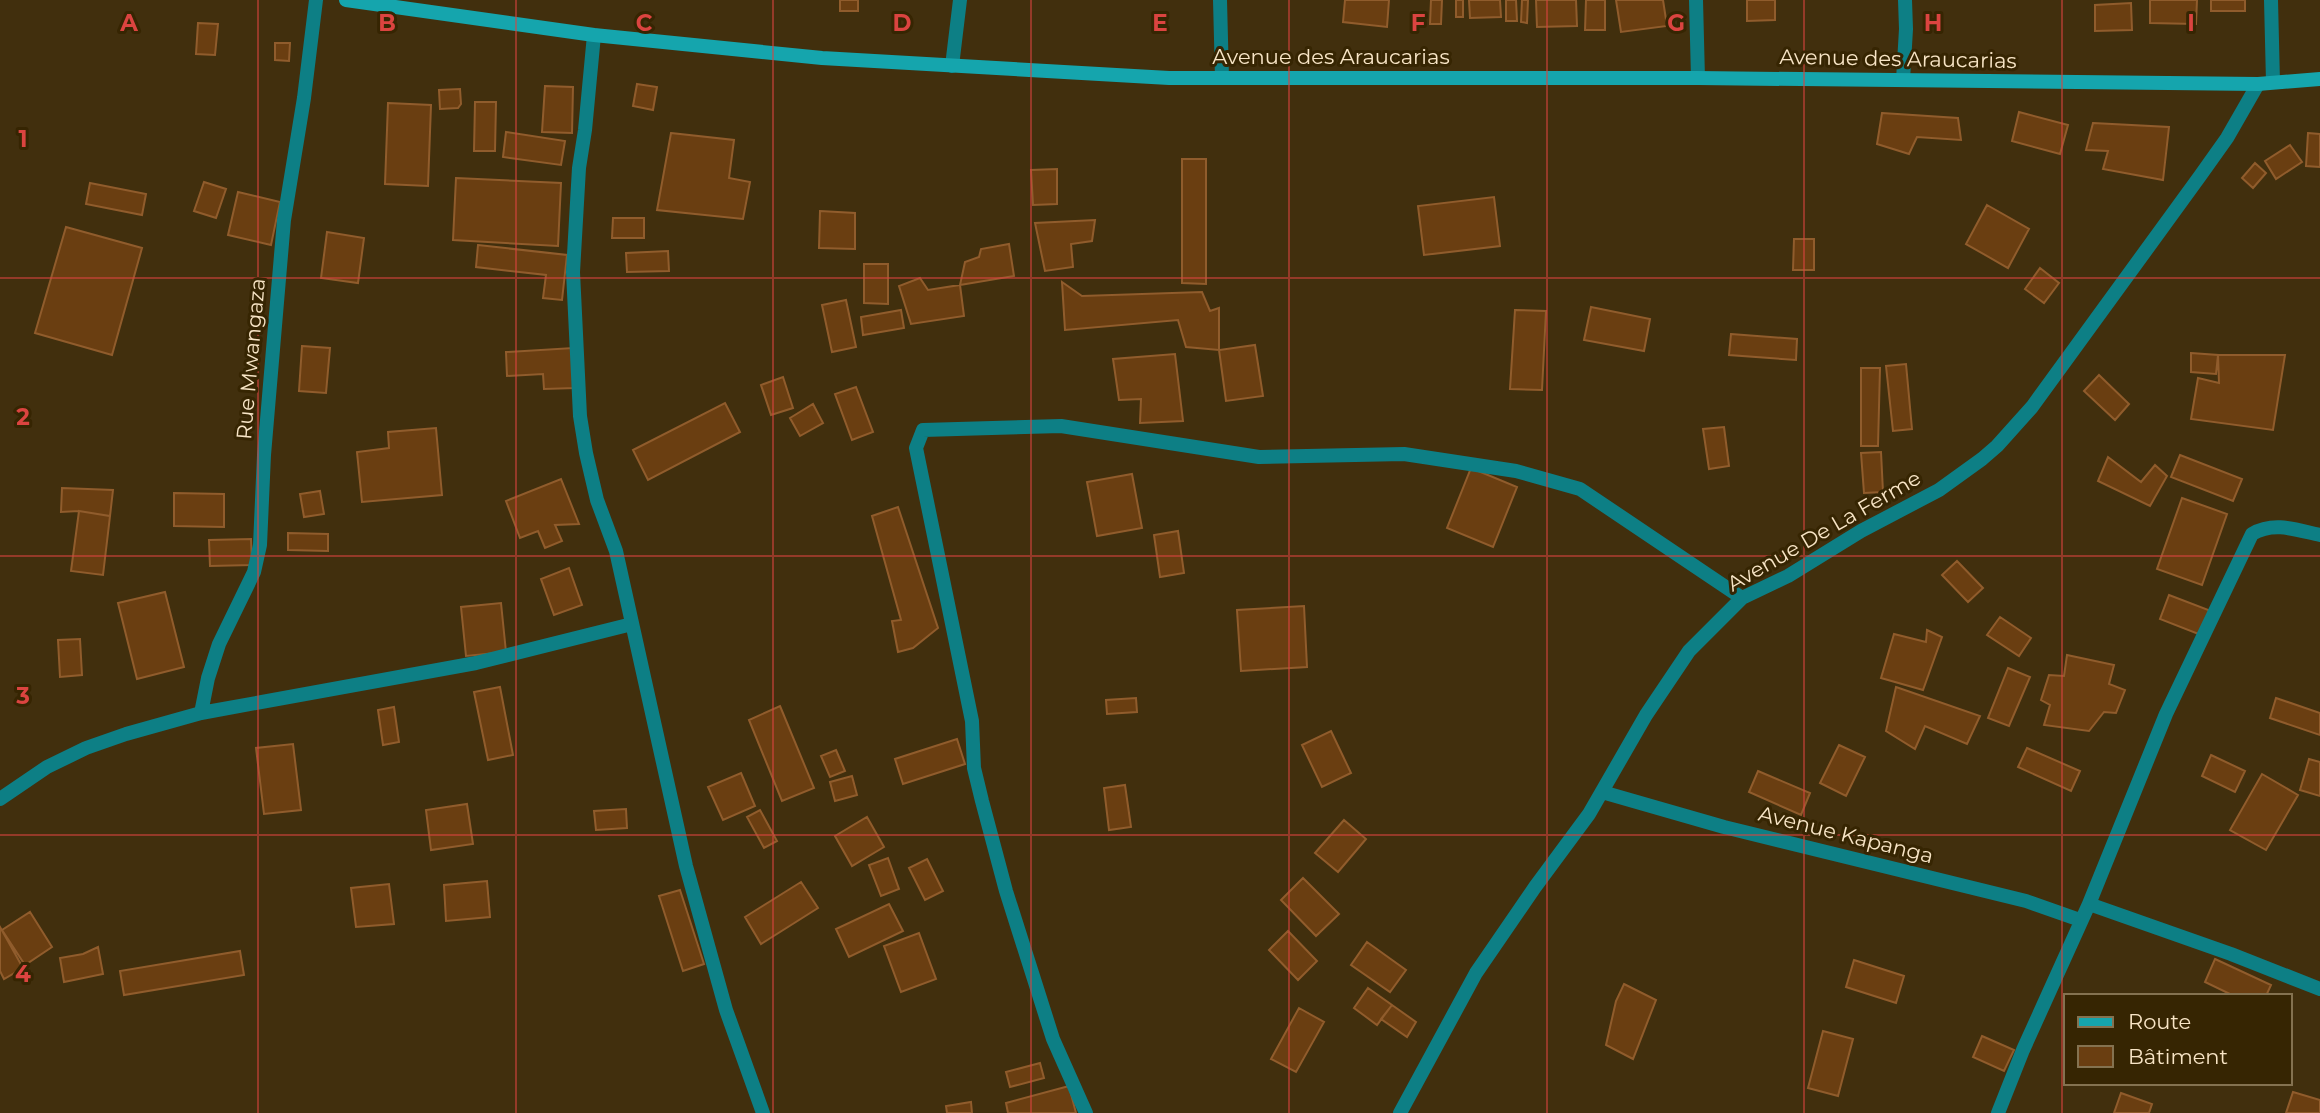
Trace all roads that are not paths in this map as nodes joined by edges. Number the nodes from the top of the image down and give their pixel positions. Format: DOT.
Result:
graph roads {
  1 [pos="316,0"];
  2 [pos="351,0"];
  3 [pos="960,0"];
  4 [pos="1220,0"];
  5 [pos="1696,0"];
  6 [pos="1905,0"];
  7 [pos="2271,0"];
  8 [pos="594,35"];
  9 [pos="952,66"];
  10 [pos="1222,78"];
  11 [pos="1698,78"];
  12 [pos="2320,79"];
  13 [pos="1903,80"];
  14 [pos="2266,83"];
  15 [pos="2320,535"];
  16 [pos="1742,597"];
  17 [pos="632,624"];
  18 [pos="201,713"];
  19 [pos="1602,792"];
  20 [pos="0,799"];
  21 [pos="2089,904"];
  22 [pos="2080,920"];
  23 [pos="2320,989"];
  24 [pos="763,1113"];
  25 [pos="1086,1113"];
  26 [pos="1400,1113"];
  27 [pos="1998,1113"];
  1 -- 18 [label="street, Rue Mwangaza"];
  2 -- 8 [label="street, Avenue des Araucarias"];
  3 -- 9 [label="street"];
  4 -- 10 [label="street"];
  5 -- 11 [label="street"];
  6 -- 13 [label="street"];
  7 -- 14 [label="street"];
  8 -- 9 [label="street, Avenue des Araucarias"];
  8 -- 17 [label="street"];
  9 -- 10 [label="street, Avenue des Araucarias"];
  10 -- 11 [label="street, Avenue des Araucarias"];
  11 -- 13 [label="street, Avenue des Araucarias"];
  12 -- 14 [label="street, Avenue des Araucarias"];
  13 -- 14 [label="street, Avenue des Araucarias"];
  14 -- 16 [label="street, Avenue De La Ferme"];
  15 -- 21 [label="street"];
  16 -- 19 [label="street, Avenue De La Ferme"];
  16 -- 25 [label="street"];
  17 -- 18 [label="street"];
  17 -- 24 [label="street"];
  18 -- 20 [label="street"];
  19 -- 22 [label="street, Avenue Kapanga"];
  19 -- 26 [label="street, Avenue De La Ferme"];
  21 -- 22 [label="street"];
  21 -- 23 [label="street"];
  22 -- 27 [label="street"];
}
